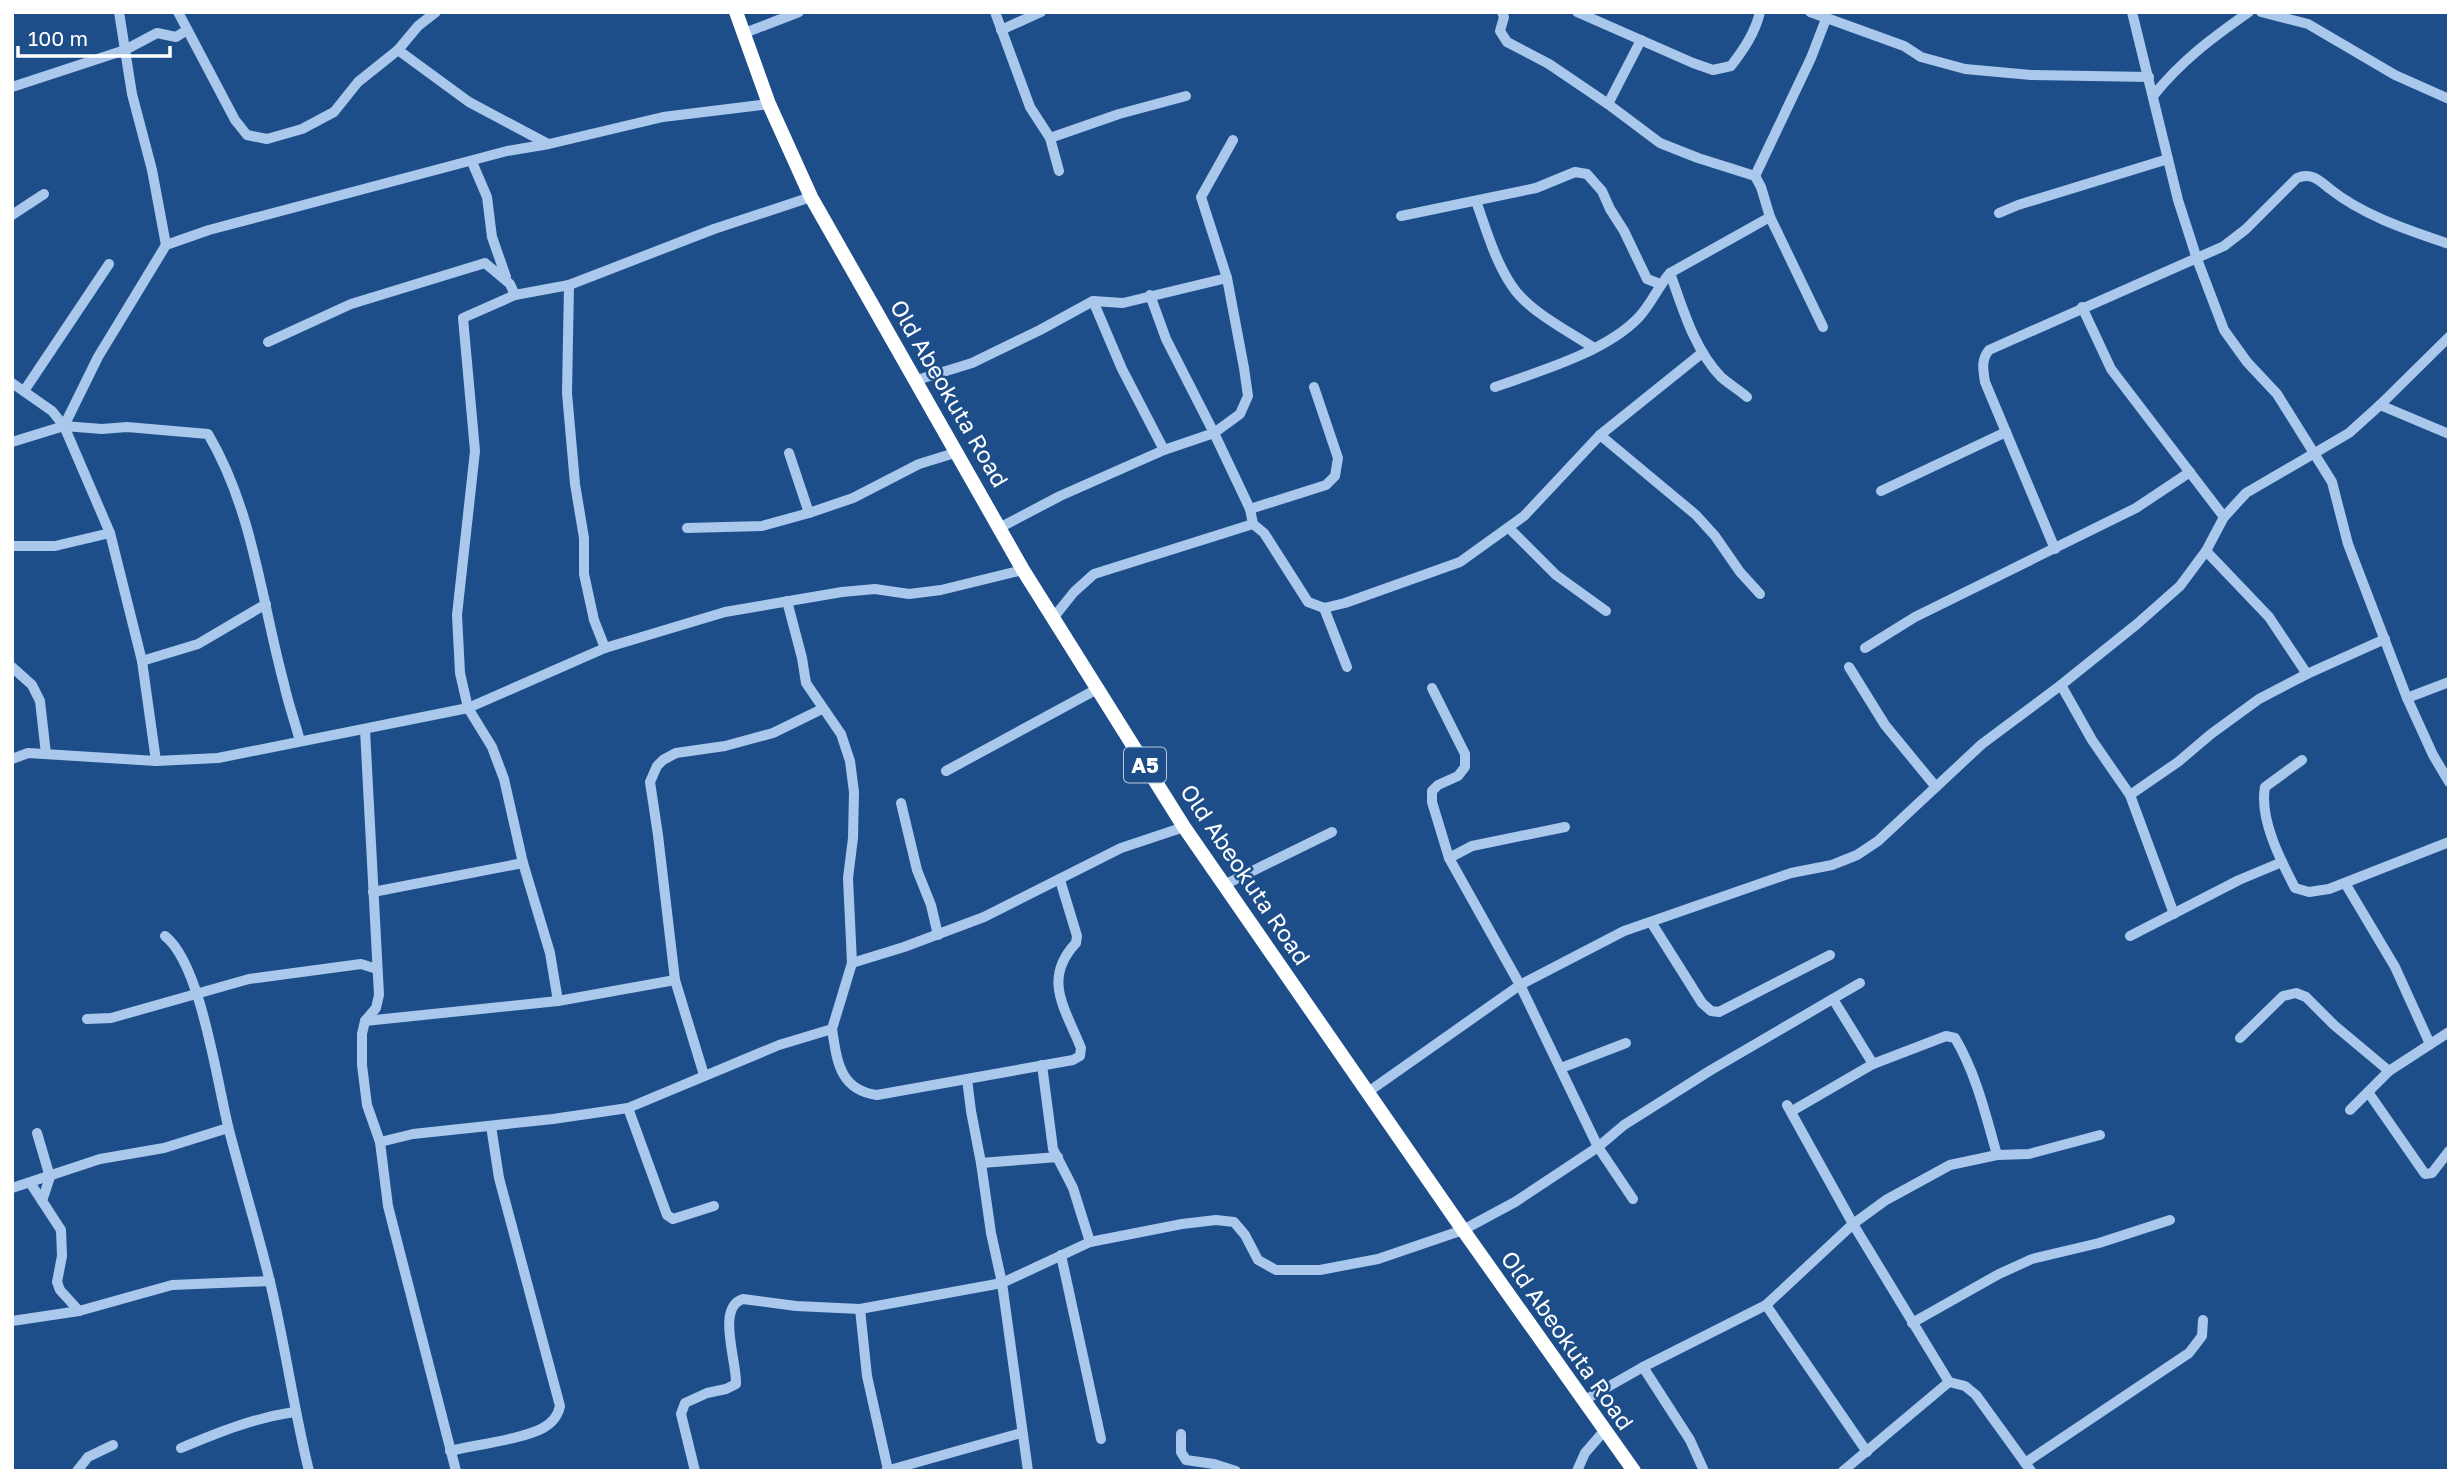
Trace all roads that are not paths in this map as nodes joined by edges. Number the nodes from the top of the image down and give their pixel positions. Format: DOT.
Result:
graph roads {
  1 [pos="119,12"];
  2 [pos="178,12"];
  3 [pos="436,12"];
  4 [pos="736,12"];
  5 [pos="799,12"];
  6 [pos="995,12"];
  7 [pos="1041,12"];
  8 [pos="1502,12"];
  9 [pos="1577,12"];
  10 [pos="1760,12"];
  11 [pos="1810,12"];
  12 [pos="2132,12"];
  13 [pos="2249,12"];
  14 [pos="2260,12"];
  15 [pos="1826,19"];
  16 [pos="187,30"];
  17 [pos="1001,30"];
  18 [pos="742,34"];
  19 [pos="1641,40"];
  20 [pos="125,50"];
  21 [pos="398,50"];
  22 [pos="2150,77"];
  23 [pos="12,87"];
  24 [pos="1186,96"];
  25 [pos="2153,96"];
  26 [pos="2449,99"];
  27 [pos="769,104"];
  28 [pos="1608,104"];
  29 [pos="1050,138"];
  30 [pos="1233,140"];
  31 [pos="549,145"];
  32 [pos="2168,159"];
  33 [pos="472,162"];
  34 [pos="1059,171"];
  35 [pos="1755,176"];
  36 [pos="44,194"];
  37 [pos="811,197"];
  38 [pos="1476,201"];
  39 [pos="1999,213"];
  40 [pos="12,215"];
  41 [pos="1401,216"];
  42 [pos="1770,216"];
  43 [pos="2449,244"];
  44 [pos="166,245"];
  45 [pos="2197,259"];
  46 [pos="108,264"];
  47 [pos="1671,274"];
  48 [pos="1227,278"];
  49 [pos="510,284"];
  50 [pos="1660,284"];
  51 [pos="569,285"];
  52 [pos="515,295"];
  53 [pos="1150,295"];
  54 [pos="1093,300"];
  55 [pos="2082,307"];
  56 [pos="1823,327"];
  57 [pos="2449,337"];
  58 [pos="268,342"];
  59 [pos="1594,348"];
  60 [pos="1702,353"];
  61 [pos="916,380"];
  62 [pos="12,383"];
  63 [pos="1314,387"];
  64 [pos="1495,387"];
  65 [pos="24,391"];
  66 [pos="1747,397"];
  67 [pos="2380,405"];
  68 [pos="64,426"];
  69 [pos="2006,432"];
  70 [pos="1214,433"];
  71 [pos="2449,434"];
  72 [pos="1600,435"];
  73 [pos="12,442"];
  74 [pos="1164,450"];
  75 [pos="2315,451"];
  76 [pos="958,452"];
  77 [pos="789,453"];
  78 [pos="2190,472"];
  79 [pos="1881,491"];
  80 [pos="1250,509"];
  81 [pos="810,513"];
  82 [pos="2224,517"];
  83 [pos="1253,524"];
  84 [pos="1001,527"];
  85 [pos="687,528"];
  86 [pos="1509,528"];
  87 [pos="110,533"];
  88 [pos="12,545"];
  89 [pos="2055,549"];
  90 [pos="2206,551"];
  91 [pos="1024,570"];
  92 [pos="1760,594"];
  93 [pos="787,601"];
  94 [pos="266,604"];
  95 [pos="1324,608"];
  96 [pos="1606,611"];
  97 [pos="1054,617"];
  98 [pos="2385,639"];
  99 [pos="605,648"];
  100 [pos="1865,648"];
  101 [pos="142,661"];
  102 [pos="12,667"];
  103 [pos="1347,667"];
  104 [pos="1849,667"];
  105 [pos="2307,674"];
  106 [pos="2449,682"];
  107 [pos="2061,685"];
  108 [pos="1099,688"];
  109 [pos="1433,688"];
  110 [pos="2407,698"];
  111 [pos="468,708"];
  112 [pos="821,709"];
  113 [pos="365,730"];
  114 [pos="300,741"];
  115 [pos="46,754"];
  116 [pos="12,759"];
  117 [pos="2302,760"];
  118 [pos="156,761"];
  119 [pos="946,771"];
  120 [pos="2449,782"];
  121 [pos="1936,787"];
  122 [pos="2130,795"];
  123 [pos="901,803"];
  124 [pos="1184,827"];
  125 [pos="1566,827"];
  126 [pos="1332,832"];
  127 [pos="2449,842"];
  128 [pos="1449,858"];
  129 [pos="2282,862"];
  130 [pos="523,863"];
  131 [pos="1060,880"];
  132 [pos="2345,883"];
  133 [pos="1224,885"];
  134 [pos="373,892"];
  135 [pos="2174,914"];
  136 [pos="1651,922"];
  137 [pos="938,934"];
  138 [pos="165,936"];
  139 [pos="2130,936"];
  140 [pos="376,953"];
  141 [pos="1830,955"];
  142 [pos="852,963"];
  143 [pos="361,964"];
  144 [pos="377,969"];
  145 [pos="675,981"];
  146 [pos="1860,983"];
  147 [pos="1520,985"];
  148 [pos="197,992"];
  149 [pos="1833,999"];
  150 [pos="558,1001"];
  151 [pos="87,1019"];
  152 [pos="365,1021"];
  153 [pos="832,1029"];
  154 [pos="2449,1032"];
  155 [pos="2240,1038"];
  156 [pos="1626,1043"];
  157 [pos="2430,1044"];
  158 [pos="1873,1064"];
  159 [pos="1042,1065"];
  160 [pos="1561,1068"];
  161 [pos="2389,1071"];
  162 [pos="704,1075"];
  163 [pos="967,1079"];
  164 [pos="1368,1092"];
  165 [pos="2368,1092"];
  166 [pos="628,1108"];
  167 [pos="2350,1110"];
  168 [pos="491,1126"];
  169 [pos="228,1128"];
  170 [pos="37,1133"];
  171 [pos="2100,1135"];
  172 [pos="380,1143"];
  173 [pos="1598,1147"];
  174 [pos="2449,1152"];
  175 [pos="1997,1155"];
  176 [pos="1058,1157"];
  177 [pos="981,1163"];
  178 [pos="50,1177"];
  179 [pos="31,1184"];
  180 [pos="12,1188"];
  181 [pos="1633,1199"];
  182 [pos="42,1201"];
  183 [pos="714,1206"];
  184 [pos="2170,1220"];
  185 [pos="1853,1224"];
  186 [pos="1462,1230"];
  187 [pos="1090,1242"];
  188 [pos="1061,1255"];
  189 [pos="270,1281"];
  190 [pos="1002,1283"];
  191 [pos="1766,1305"];
  192 [pos="860,1309"];
  193 [pos="79,1311"];
  194 [pos="2203,1320"];
  195 [pos="12,1321"];
  196 [pos="1912,1322"];
  197 [pos="1643,1367"];
  198 [pos="1949,1382"];
  199 [pos="1583,1401"];
  200 [pos="295,1412"];
  201 [pos="1604,1431"];
  202 [pos="1021,1433"];
  203 [pos="1181,1434"];
  204 [pos="1101,1439"];
  205 [pos="113,1445"];
  206 [pos="181,1448"];
  207 [pos="450,1451"];
  208 [pos="1867,1452"];
  209 [pos="2028,1467"];
  210 [pos="887,1470"];
  211 [pos="77,1471"];
  212 [pos="309,1471"];
  213 [pos="456,1471"];
  214 [pos="695,1471"];
  215 [pos="1028,1471"];
  216 [pos="1236,1471"];
  217 [pos="1577,1471"];
  218 [pos="1634,1471"];
  219 [pos="1704,1471"];
  220 [pos="1843,1471"];
  1 -- 20 [label="street"];
  2 -- 16 [label="street"];
  3 -- 21 [label="street"];
  4 -- 18 [label="highway, Old Abeokuta Road / A5"];
  5 -- 18 [label="street"];
  6 -- 17 [label="street"];
  7 -- 17 [label="street"];
  8 -- 28 [label="street"];
  9 -- 19 [label="street"];
  10 -- 19 [label="street"];
  11 -- 15 [label="street"];
  12 -- 22 [label="street"];
  13 -- 25 [label="street"];
  14 -- 26 [label="street"];
  15 -- 22 [label="street"];
  15 -- 35 [label="street"];
  16 -- 20 [label="street"];
  16 -- 21 [label="street"];
  17 -- 29 [label="street"];
  18 -- 27 [label="highway, Old Abeokuta Road / A5"];
  19 -- 28 [label="street"];
  20 -- 23 [label="street"];
  20 -- 44 [label="street"];
  21 -- 31 [label="street"];
  22 -- 25 [label="street"];
  24 -- 29 [label="street"];
  25 -- 32 [label="street"];
  27 -- 31 [label="street"];
  27 -- 37 [label="highway, Old Abeokuta Road / A5"];
  28 -- 35 [label="street"];
  29 -- 34 [label="street"];
  30 -- 48 [label="street"];
  31 -- 33 [label="street"];
  32 -- 39 [label="street"];
  32 -- 45 [label="street"];
  33 -- 44 [label="street"];
  33 -- 49 [label="street"];
  35 -- 42 [label="street"];
  36 -- 40 [label="street"];
  37 -- 51 [label="street"];
  37 -- 61 [label="highway, Old Abeokuta Road / A5"];
  38 -- 41 [label="street"];
  38 -- 50 [label="street"];
  38 -- 59 [label="street"];
  42 -- 47 [label="street"];
  42 -- 56 [label="street"];
  43 -- 45 [label="street"];
  44 -- 68 [label="street"];
  45 -- 55 [label="street"];
  45 -- 75 [label="street"];
  46 -- 65 [label="street"];
  47 -- 50 [label="street"];
  47 -- 60 [label="street"];
  48 -- 53 [label="street"];
  48 -- 70 [label="street"];
  49 -- 52 [label="street"];
  49 -- 58 [label="street"];
  50 -- 59 [label="street"];
  51 -- 52 [label="street"];
  51 -- 99 [label="street"];
  52 -- 111 [label="street"];
  53 -- 54 [label="street"];
  53 -- 70 [label="street"];
  54 -- 61 [label="street"];
  54 -- 74 [label="street"];
  55 -- 69 [label="street"];
  55 -- 78 [label="street"];
  57 -- 67 [label="street"];
  59 -- 64 [label="street"];
  60 -- 66 [label="street"];
  60 -- 72 [label="street"];
  61 -- 76 [label="highway, Old Abeokuta Road / A5"];
  62 -- 65 [label="street"];
  63 -- 80 [label="street"];
  65 -- 68 [label="street"];
  67 -- 71 [label="street"];
  67 -- 75 [label="street"];
  68 -- 73 [label="street"];
  68 -- 87 [label="street"];
  68 -- 94 [label="street"];
  69 -- 79 [label="street"];
  69 -- 89 [label="street"];
  70 -- 74 [label="street"];
  70 -- 80 [label="street"];
  72 -- 86 [label="street"];
  72 -- 92 [label="street"];
  74 -- 84 [label="street"];
  75 -- 82 [label="street"];
  75 -- 98 [label="street"];
  76 -- 81 [label="street"];
  76 -- 84 [label="highway, Old Abeokuta Road / A5"];
  77 -- 81 [label="street"];
  78 -- 82 [label="street"];
  78 -- 89 [label="street"];
  80 -- 83 [label="street"];
  81 -- 85 [label="street"];
  82 -- 90 [label="street"];
  83 -- 95 [label="street"];
  83 -- 97 [label="street"];
  84 -- 91 [label="highway, Old Abeokuta Road / A5"];
  86 -- 95 [label="street"];
  86 -- 96 [label="street"];
  87 -- 88 [label="street"];
  87 -- 101 [label="street"];
  89 -- 100 [label="street"];
  90 -- 105 [label="street"];
  90 -- 107 [label="street"];
  91 -- 93 [label="street"];
  91 -- 97 [label="highway, Old Abeokuta Road / A5"];
  93 -- 99 [label="street"];
  93 -- 112 [label="street"];
  94 -- 101 [label="street"];
  94 -- 114 [label="street"];
  95 -- 103 [label="street"];
  97 -- 108 [label="highway, Old Abeokuta Road / A5"];
  98 -- 105 [label="street"];
  98 -- 110 [label="street"];
  99 -- 111 [label="street"];
  101 -- 118 [label="street"];
  102 -- 115 [label="street"];
  104 -- 121 [label="street"];
  105 -- 122 [label="street"];
  106 -- 110 [label="street"];
  107 -- 121 [label="street"];
  107 -- 122 [label="street"];
  108 -- 119 [label="street"];
  108 -- 124 [label="highway, Old Abeokuta Road / A5"];
  109 -- 128 [label="street"];
  110 -- 120 [label="street"];
  111 -- 113 [label="street"];
  111 -- 130 [label="street"];
  112 -- 142 [label="street"];
  112 -- 145 [label="street"];
  113 -- 114 [label="street"];
  113 -- 134 [label="street"];
  114 -- 118 [label="street"];
  115 -- 116 [label="street"];
  115 -- 118 [label="street"];
  117 -- 129 [label="street"];
  121 -- 136 [label="street"];
  122 -- 135 [label="street"];
  123 -- 137 [label="street"];
  124 -- 131 [label="street"];
  124 -- 133 [label="highway, Old Abeokuta Road / A5"];
  125 -- 128 [label="street"];
  126 -- 133 [label="street"];
  127 -- 132 [label="street"];
  128 -- 147 [label="street"];
  129 -- 132 [label="street"];
  129 -- 135 [label="street"];
  130 -- 134 [label="street"];
  130 -- 150 [label="street"];
  131 -- 137 [label="street"];
  131 -- 159 [label="street"];
  132 -- 157 [label="street"];
  133 -- 164 [label="highway, Old Abeokuta Road / A5"];
  134 -- 140 [label="street"];
  135 -- 139 [label="street"];
  136 -- 141 [label="street"];
  136 -- 147 [label="street"];
  137 -- 142 [label="street"];
  138 -- 148 [label="street"];
  140 -- 143 [label="street"];
  140 -- 144 [label="street"];
  142 -- 153 [label="street"];
  143 -- 144 [label="street"];
  143 -- 148 [label="street"];
  144 -- 152 [label="street"];
  145 -- 150 [label="street"];
  145 -- 162 [label="street"];
  146 -- 149 [label="street"];
  147 -- 160 [label="street"];
  147 -- 164 [label="street"];
  148 -- 151 [label="street"];
  148 -- 169 [label="street"];
  149 -- 158 [label="street"];
  149 -- 173 [label="street"];
  150 -- 152 [label="street"];
  152 -- 172 [label="street"];
  153 -- 162 [label="street"];
  153 -- 163 [label="street"];
  154 -- 157 [label="street"];
  155 -- 161 [label="street"];
  156 -- 160 [label="street"];
  157 -- 161 [label="street"];
  158 -- 175 [label="street"];
  158 -- 185 [label="street"];
  159 -- 163 [label="street"];
  159 -- 176 [label="street"];
  160 -- 173 [label="street"];
  161 -- 165 [label="street"];
  162 -- 166 [label="street"];
  163 -- 177 [label="street"];
  164 -- 186 [label="highway, Old Abeokuta Road / A5"];
  165 -- 167 [label="street"];
  165 -- 174 [label="street"];
  166 -- 168 [label="street"];
  166 -- 183 [label="street"];
  168 -- 172 [label="street"];
  168 -- 207 [label="street"];
  169 -- 178 [label="street"];
  169 -- 189 [label="street"];
  170 -- 178 [label="street"];
  171 -- 175 [label="street"];
  172 -- 207 [label="street"];
  173 -- 181 [label="street"];
  173 -- 186 [label="street"];
  175 -- 185 [label="street"];
  176 -- 177 [label="street"];
  176 -- 187 [label="street"];
  177 -- 190 [label="street"];
  178 -- 179 [label="street"];
  178 -- 182 [label="street"];
  179 -- 180 [label="street"];
  179 -- 182 [label="street"];
  182 -- 193 [label="street"];
  184 -- 196 [label="street"];
  185 -- 191 [label="street"];
  185 -- 196 [label="street"];
  186 -- 187 [label="street"];
  186 -- 199 [label="highway, Old Abeokuta Road / A5"];
  187 -- 188 [label="street"];
  188 -- 190 [label="street"];
  188 -- 204 [label="street"];
  189 -- 193 [label="street"];
  189 -- 200 [label="street"];
  190 -- 192 [label="street"];
  190 -- 202 [label="street"];
  191 -- 197 [label="street"];
  191 -- 208 [label="street"];
  192 -- 210 [label="street"];
  192 -- 214 [label="street"];
  193 -- 195 [label="street"];
  194 -- 209 [label="street"];
  196 -- 198 [label="street"];
  197 -- 199 [label="street"];
  197 -- 219 [label="street"];
  198 -- 208 [label="street"];
  198 -- 209 [label="street"];
  199 -- 201 [label="highway, Old Abeokuta Road / A5"];
  200 -- 206 [label="street"];
  200 -- 212 [label="street"];
  201 -- 217 [label="street"];
  201 -- 218 [label="highway, Old Abeokuta Road / A5"];
  202 -- 210 [label="street"];
  202 -- 215 [label="street"];
  203 -- 216 [label="street"];
  205 -- 211 [label="street"];
  207 -- 213 [label="street"];
  208 -- 220 [label="street"];
}
